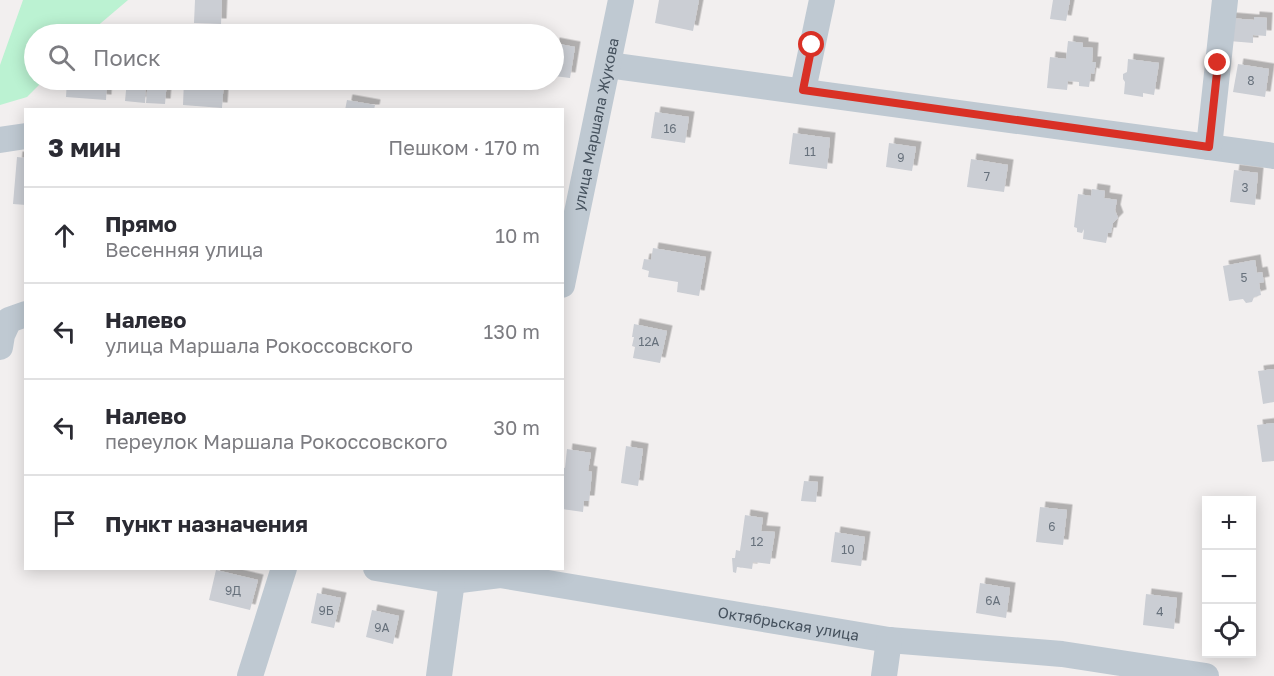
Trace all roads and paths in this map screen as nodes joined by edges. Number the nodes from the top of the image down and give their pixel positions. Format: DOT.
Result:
graph roads {
  1 [pos="621,0"];
  2 [pos="822,0"];
  3 [pos="1226,0"];
  4 [pos="608,65"];
  5 [pos="803,90"];
  6 [pos="24,136"];
  7 [pos="0,140"];
  8 [pos="1209,147"];
  9 [pos="1274,156"];
  10 [pos="564,275"];
  11 [pos="12,317"];
  12 [pos="0,347"];
  13 [pos="283,570"];
  14 [pos="388,570"];
  15 [pos="501,572"];
  16 [pos="452,581"];
  17 [pos="889,640"];
  18 [pos="250,676"];
  19 [pos="439,676"];
  20 [pos="884,676"];
  21 [pos="1206,676"];
  1 -- 4 [label="street, улица Маршала Жукова"];
  2 -- 5 [label="street"];
  3 -- 8 [label="street"];
  4 -- 5 [label="street"];
  4 -- 10 [label="street, улица Маршала Жукова"];
  5 -- 8 [label="street"];
  6 -- 7 [label="street"];
  8 -- 9 [label="street"];
  11 -- 12 [label="street"];
  13 -- 18 [label="street"];
  14 -- 16 [label="street, Октябрьская улица"];
  15 -- 16 [label="street, Октябрьская улица"];
  15 -- 17 [label="street, Октябрьская улица"];
  16 -- 19 [label="street"];
  17 -- 20 [label="street"];
  17 -- 21 [label="street, Октябрьская улица"];
}
